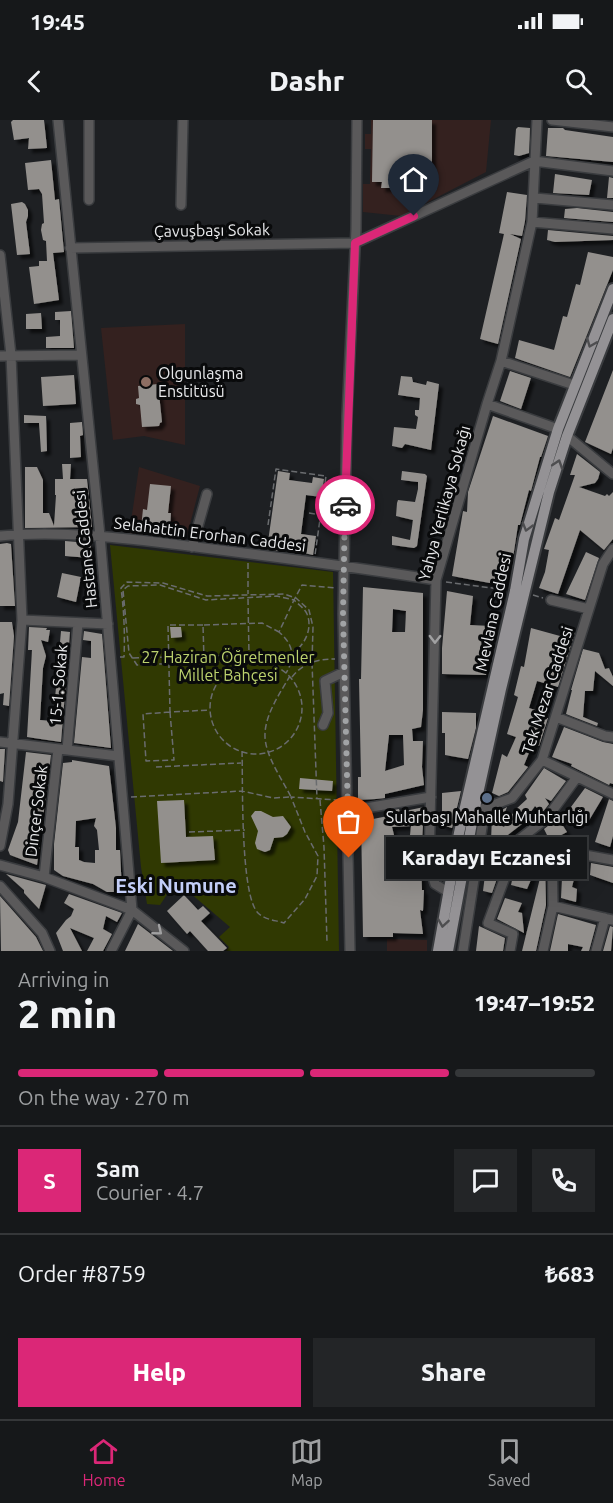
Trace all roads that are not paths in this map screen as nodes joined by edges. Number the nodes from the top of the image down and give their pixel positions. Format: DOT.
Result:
graph roads {
  1 [pos="58,120"];
  2 [pos="89,120"];
  3 [pos="183,120"];
  4 [pos="357,120"];
  5 [pos="537,120"];
  6 [pos="552,120"];
  7 [pos="613,128"];
  8 [pos="534,161"];
  9 [pos="613,171"];
  10 [pos="535,198"];
  11 [pos="89,200"];
  12 [pos="181,205"];
  13 [pos="613,205"];
  14 [pos="532,222"];
  15 [pos="613,229"];
  16 [pos="355,243"];
  17 [pos="70,248"];
  18 [pos="0,255"];
  19 [pos="613,289"];
  20 [pos="613,319"];
  21 [pos="11,355"];
  22 [pos="0,356"];
  23 [pos="80,356"];
  24 [pos="501,361"];
  25 [pos="574,385"];
  26 [pos="487,404"];
  27 [pos="562,433"];
  28 [pos="613,474"];
  29 [pos="207,494"];
  30 [pos="17,535"];
  31 [pos="0,536"];
  32 [pos="100,536"];
  33 [pos="192,547"];
  34 [pos="613,549"];
  35 [pos="344,565"];
  36 [pos="436,580"];
  37 [pos="519,592"];
  38 [pos="551,600"];
  39 [pos="589,609"];
  40 [pos="22,620"];
  41 [pos="78,623"];
  42 [pos="108,624"];
  43 [pos="344,672"];
  44 [pos="556,717"];
  45 [pos="323,725"];
  46 [pos="613,737"];
  47 [pos="0,742"];
  48 [pos="14,744"];
  49 [pos="63,749"];
  50 [pos="118,756"];
  51 [pos="542,760"];
  52 [pos="577,777"];
  53 [pos="613,794"];
  54 [pos="431,797"];
  55 [pos="480,810"];
  56 [pos="348,811"];
  57 [pos="0,846"];
  58 [pos="552,849"];
  59 [pos="512,858"];
  60 [pos="492,860"];
  61 [pos="613,860"];
  62 [pos="477,862"];
  63 [pos="465,864"];
  64 [pos="0,866"];
  65 [pos="44,877"];
  66 [pos="0,886"];
  67 [pos="448,892"];
  68 [pos="553,906"];
  69 [pos="132,910"];
  70 [pos="609,919"];
  71 [pos="50,951"];
  72 [pos="111,951"];
  73 [pos="184,951"];
  74 [pos="350,951"];
  75 [pos="438,951"];
  76 [pos="448,951"];
  77 [pos="463,951"];
  78 [pos="510,951"];
  79 [pos="543,951"];
  80 [pos="596,951"];
  1 -- 17 [label="street, Hastane Caddesi"];
  2 -- 11 [label="street"];
  3 -- 12 [label="street"];
  4 -- 16 [label="street"];
  5 -- 8 [label="street, Yahya Yerlikaya Sokağı"];
  6 -- 7 [label="street"];
  8 -- 9 [label="street"];
  8 -- 10 [label="street, Yahya Yerlikaya Sokağı"];
  8 -- 16 [label="street"];
  10 -- 13 [label="street"];
  10 -- 14 [label="street, Yahya Yerlikaya Sokağı"];
  14 -- 15 [label="street"];
  14 -- 24 [label="street, Yahya Yerlikaya Sokağı"];
  16 -- 17 [label="street, Çavuşbaşı Sokak"];
  16 -- 35 [label="street"];
  17 -- 23 [label="street, Hastane Caddesi"];
  18 -- 21 [label="street"];
  19 -- 25 [label="main road, Mevlana Caddesi, one-way"];
  20 -- 27 [label="main road, Mevlana Caddesi"];
  21 -- 22 [label="street"];
  21 -- 23 [label="street"];
  21 -- 30 [label="street"];
  23 -- 32 [label="street, Hastane Caddesi"];
  24 -- 25 [label="street"];
  24 -- 26 [label="street, Yahya Yerlikaya Sokağı"];
  25 -- 27 [label="main road, Mevlana Caddesi"];
  26 -- 27 [label="street"];
  26 -- 36 [label="street, Yahya Yerlikaya Sokağı"];
  27 -- 28 [label="street"];
  27 -- 37 [label="main road, Mevlana Caddesi"];
  29 -- 33 [label="street"];
  30 -- 31 [label="street, Selahattin Erorhan Caddesi"];
  30 -- 32 [label="street, Selahattin Erorhan Caddesi"];
  30 -- 40 [label="street"];
  32 -- 33 [label="street, Selahattin Erorhan Caddesi"];
  32 -- 42 [label="street, Hastane Caddesi"];
  33 -- 35 [label="street, Selahattin Erorhan Caddesi"];
  34 -- 39 [label="street, Tek Mezar Caddesi"];
  35 -- 36 [label="street, Selahattin Erorhan Caddesi"];
  35 -- 43 [label="street"];
  36 -- 54 [label="street, Yahya Yerlikaya Sokağı, one-way"];
  37 -- 55 [label="main road, Mevlana Caddesi"];
  37 -- 67 [label="main road, Mevlana Caddesi"];
  38 -- 39 [label="street"];
  39 -- 44 [label="street, Tek Mezar Caddesi"];
  40 -- 41 [label="street"];
  40 -- 48 [label="street"];
  41 -- 42 [label="street"];
  41 -- 49 [label="street, 15-1. Sokak"];
  42 -- 50 [label="street, Hastane Caddesi"];
  43 -- 45 [label="street"];
  43 -- 56 [label="street"];
  44 -- 46 [label="street"];
  44 -- 51 [label="street, Tek Mezar Caddesi"];
  47 -- 48 [label="street"];
  48 -- 49 [label="street"];
  48 -- 57 [label="street"];
  49 -- 50 [label="street"];
  49 -- 65 [label="street, Dinçer Sokak"];
  50 -- 69 [label="street, Hastane Caddesi"];
  51 -- 52 [label="street"];
  51 -- 55 [label="street, Tek Mezar Caddesi"];
  52 -- 53 [label="street"];
  52 -- 60 [label="street"];
  54 -- 56 [label="street"];
  54 -- 67 [label="street, Yahya Yerlikaya Sokağı"];
  55 -- 62 [label="street"];
  55 -- 63 [label="main road, Mevlana Caddesi"];
  56 -- 74 [label="street"];
  58 -- 59 [label="street"];
  58 -- 61 [label="street"];
  58 -- 68 [label="street"];
  59 -- 60 [label="street"];
  59 -- 78 [label="street"];
  60 -- 62 [label="street"];
  62 -- 63 [label="street"];
  62 -- 77 [label="street"];
  63 -- 76 [label="main road, Mevlana Caddesi"];
  64 -- 65 [label="street"];
  65 -- 69 [label="street"];
  66 -- 71 [label="street"];
  67 -- 75 [label="main road, Mevlana Caddesi, one-way"];
  68 -- 70 [label="street"];
  68 -- 79 [label="street"];
  69 -- 72 [label="street"];
  69 -- 73 [label="street, one-way"];
  70 -- 80 [label="street"];
}
